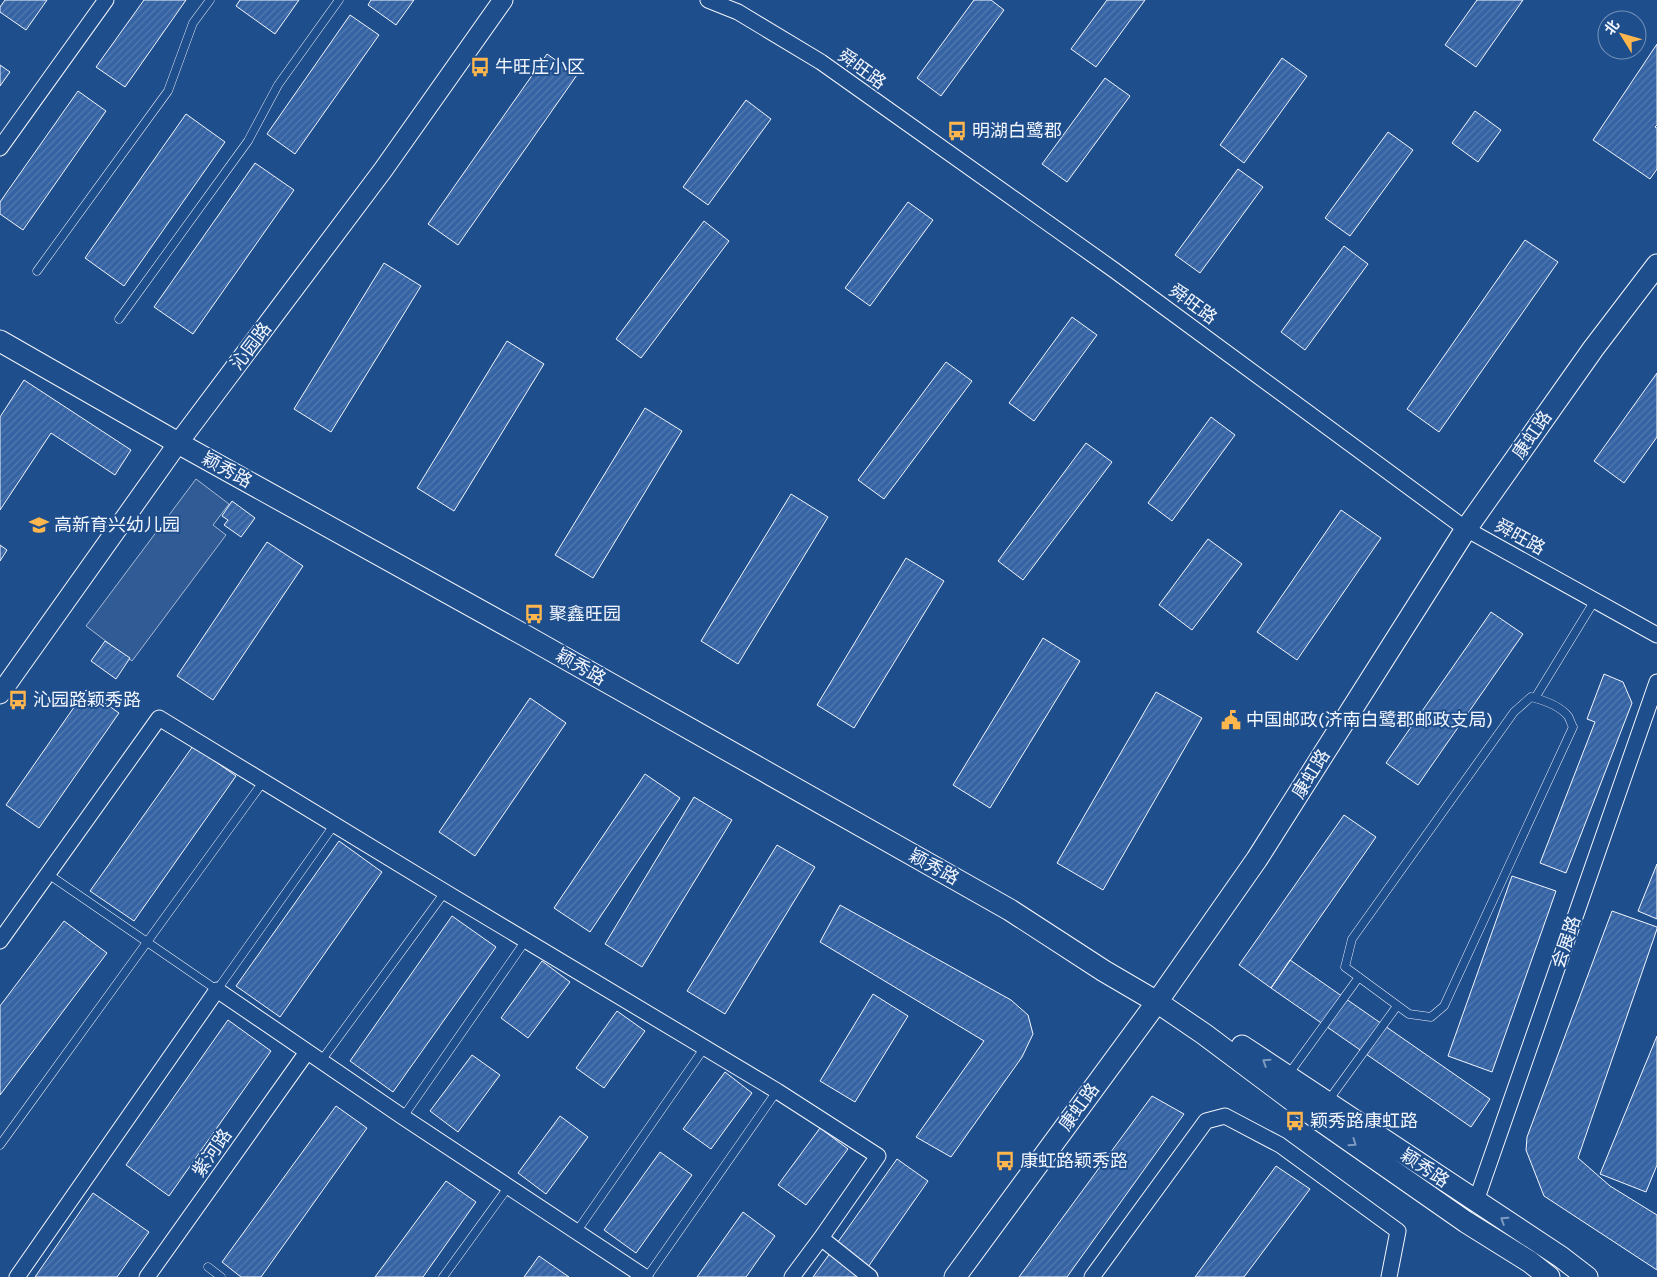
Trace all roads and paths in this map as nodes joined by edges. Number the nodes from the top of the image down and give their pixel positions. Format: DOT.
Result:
graph roads {
  1 [pos="106,0"];
  2 [pos="210,0"];
  3 [pos="339,0"];
  4 [pos="503,0"];
  5 [pos="708,0"];
  6 [pos="0,148"];
  7 [pos="1657,265"];
  8 [pos="37,271"];
  9 [pos="119,319"];
  10 [pos="0,341"];
  11 [pos="178,443"];
  12 [pos="1466,529"];
  13 [pos="1595,600"];
  14 [pos="1657,635"];
  15 [pos="1657,682"];
  16 [pos="0,694"];
  17 [pos="1536,698"];
  18 [pos="263,782"];
  19 [pos="334,825"];
  20 [pos="48,874"];
  21 [pos="445,892"];
  22 [pos="526,940"];
  23 [pos="0,941"];
  24 [pos="147,942"];
  25 [pos="1359,977"];
  26 [pos="217,990"];
  27 [pos="1158,1002"];
  28 [pos="1397,1006"];
  29 [pos="705,1047"];
  30 [pos="307,1052"];
  31 [pos="321,1061"];
  32 [pos="1287,1076"];
  33 [pos="777,1091"];
  34 [pos="1327,1103"];
  35 [pos="403,1117"];
  36 [pos="0,1145"];
  37 [pos="509,1186"];
  38 [pos="1476,1201"];
  39 [pos="577,1231"];
  40 [pos="821,1238"];
  41 [pos="1538,1242"];
  42 [pos="1561,1257"];
  43 [pos="208,1267"];
  44 [pos="1529,1270"];
  45 [pos="17,1277"];
  46 [pos="147,1277"];
  47 [pos="221,1277"];
  48 [pos="443,1277"];
  49 [pos="646,1277"];
  50 [pos="792,1277"];
  51 [pos="870,1277"];
  52 [pos="955,1277"];
  53 [pos="1092,1277"];
  54 [pos="1389,1277"];
  55 [pos="1549,1277"];
  56 [pos="1588,1277"];
  1 -- 6 [label="street"];
  2 -- 8 [label="lane"];
  3 -- 9 [label="lane"];
  4 -- 11 [label="street, 沁园路"];
  5 -- 12 [label="street, 舜旺路"];
  7 -- 12 [label="main road, 康虹路"];
  10 -- 11 [label="main road, 颖秀路"];
  11 -- 16 [label="street, 沁园路"];
  11 -- 27 [label="main road, 颖秀路"];
  12 -- 13 [label="street, 舜旺路"];
  12 -- 27 [label="main road, 康虹路"];
  13 -- 14 [label="street, 舜旺路"];
  13 -- 17 [label="lane"];
  15 -- 38 [label="street, 会展路"];
  17 -- 25 [label="lane"];
  17 -- 28 [label="lane"];
  18 -- 19 [label="street"];
  18 -- 20 [label="street"];
  18 -- 24 [label="lane"];
  19 -- 21 [label="street"];
  19 -- 26 [label="lane"];
  20 -- 23 [label="street"];
  20 -- 24 [label="lane"];
  21 -- 22 [label="street"];
  21 -- 31 [label="lane"];
  22 -- 29 [label="street"];
  22 -- 35 [label="lane"];
  24 -- 26 [label="lane"];
  24 -- 36 [label="lane"];
  25 -- 28 [label="lane"];
  25 -- 32 [label="lane"];
  26 -- 30 [label="street"];
  26 -- 45 [label="street"];
  32 -- 27 [label="main road, 颖秀路, one-way"];
  27 -- 44 [label="main road, 颖秀路, one-way"];
  27 -- 52 [label="main road, 康虹路"];
  28 -- 34 [label="lane"];
  29 -- 33 [label="street"];
  29 -- 39 [label="lane"];
  30 -- 31 [label="street"];
  30 -- 46 [label="street, 紫河路"];
  31 -- 35 [label="street"];
  32 -- 34 [label="main road, 颖秀路"];
  33 -- 40 [label="street"];
  33 -- 49 [label="lane"];
  34 -- 38 [label="main road, 颖秀路"];
  35 -- 37 [label="street"];
  37 -- 39 [label="street"];
  37 -- 48 [label="lane"];
  41 -- 38 [label="main road, 颖秀路, one-way"];
  39 -- 49 [label="street"];
  40 -- 50 [label="street"];
  40 -- 51 [label="street"];
  41 -- 42 [label="main road, 颖秀路"];
  41 -- 44 [label="street"];
  42 -- 55 [label="street"];
  42 -- 56 [label="main road, 颖秀路"];
  43 -- 47 [label="lane"];
  44 -- 55 [label="main road, 颖秀路"];
  53 -- 54 [label="street"];
}
